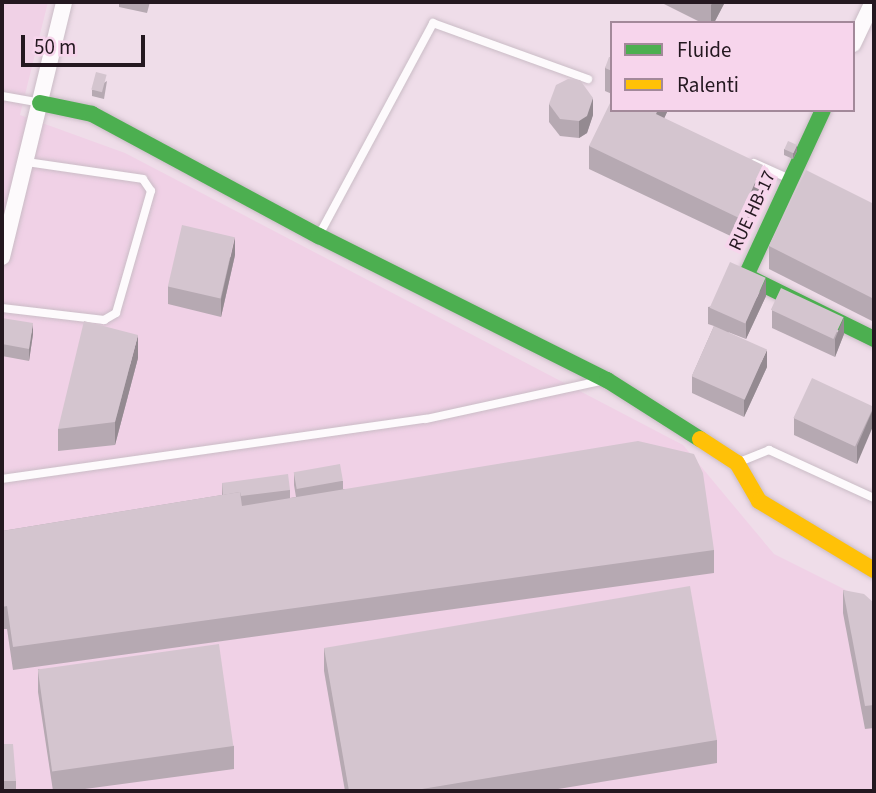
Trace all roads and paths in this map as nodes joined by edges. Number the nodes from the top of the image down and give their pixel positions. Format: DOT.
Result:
graph roads {
  1 [pos="64,2"];
  2 [pos="872,4"];
  3 [pos="855,40"];
  4 [pos="588,79"];
  5 [pos="2,96"];
  6 [pos="40,103"];
  7 [pos="822,112"];
  8 [pos="741,157"];
  9 [pos="27,162"];
  10 [pos="791,180"];
  11 [pos="318,236"];
  12 [pos="2,254"];
  13 [pos="2,308"];
  14 [pos="874,339"];
  15 [pos="607,380"];
  16 [pos="737,463"];
  17 [pos="2,479"];
  18 [pos="874,499"];
  19 [pos="874,570"];
  1 -- 6 [label="street"];
  2 -- 3 [label="street"];
  4 -- 11 [label="lane"];
  5 -- 6 [label="lane"];
  6 -- 9 [label="street"];
  6 -- 11 [label="street"];
  7 -- 10 [label="street, RUE HB-17"];
  8 -- 10 [label="lane"];
  9 -- 12 [label="street"];
  9 -- 13 [label="lane"];
  10 -- 14 [label="street, RUE HB-17"];
  11 -- 15 [label="street"];
  15 -- 16 [label="street"];
  15 -- 17 [label="lane"];
  16 -- 18 [label="lane"];
  16 -- 19 [label="street"];
}
